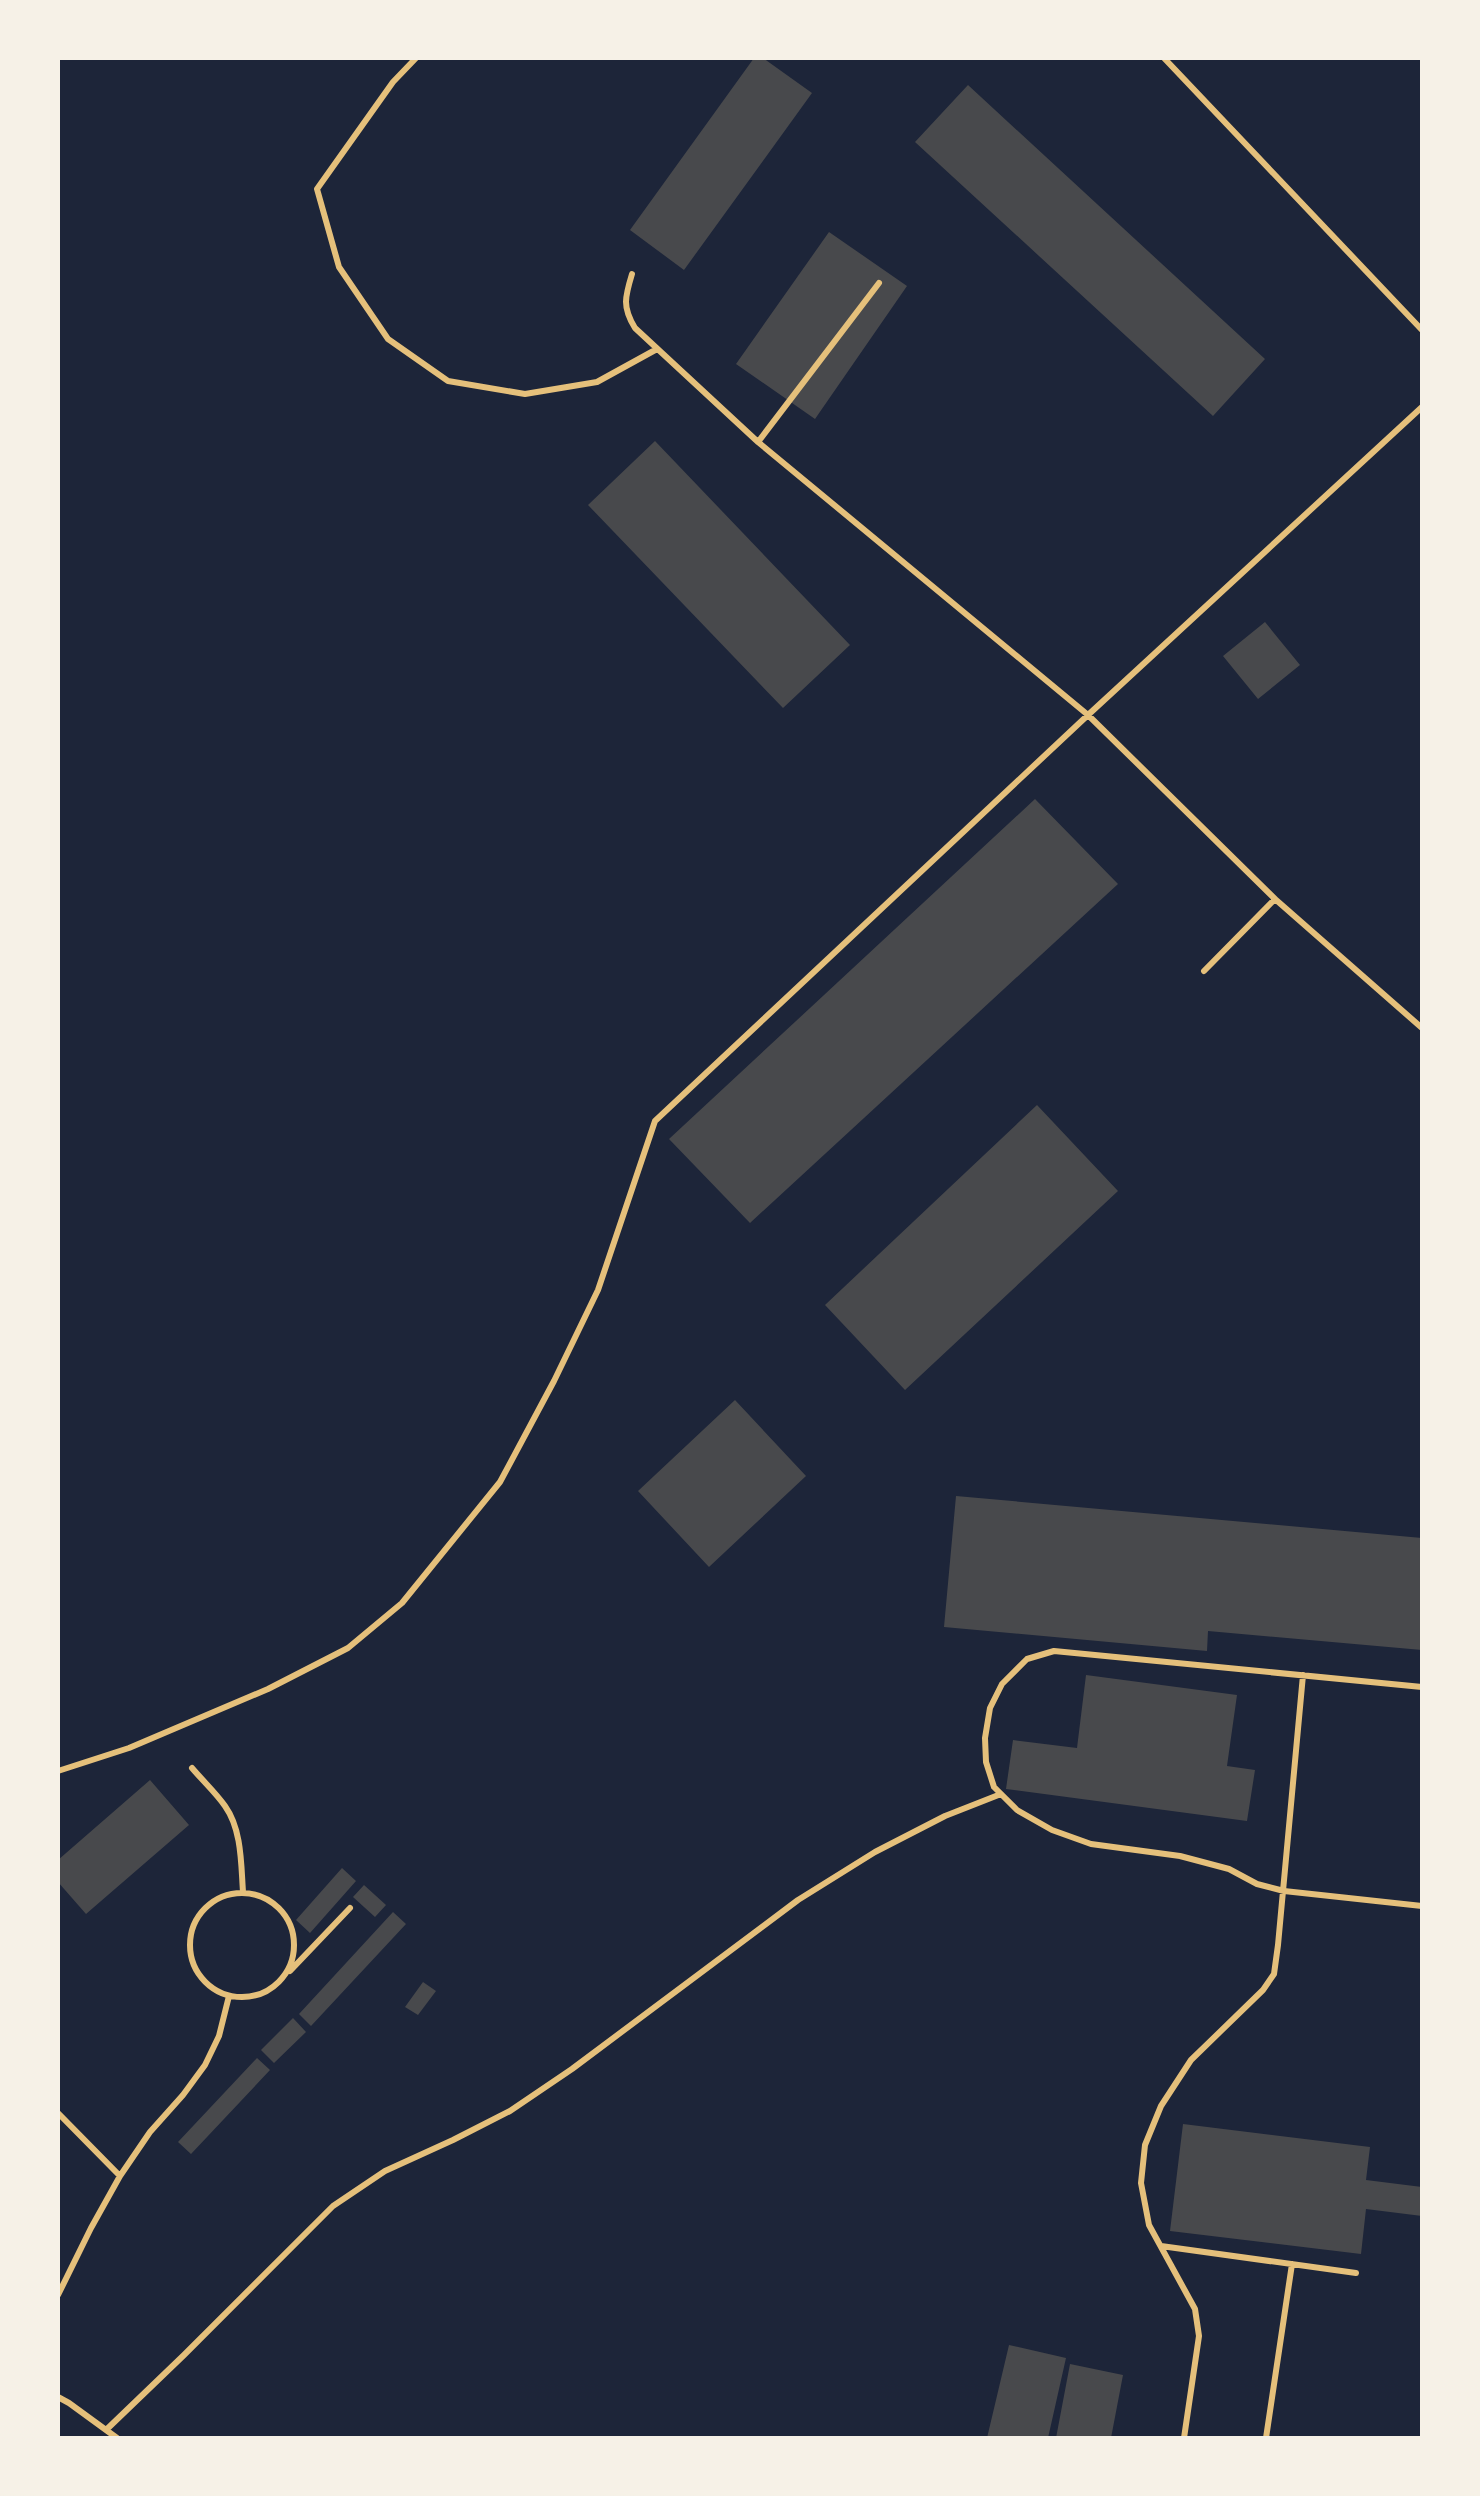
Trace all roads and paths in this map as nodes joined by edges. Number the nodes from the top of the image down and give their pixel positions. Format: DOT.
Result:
graph roads {
  1 [pos="416,58"];
  2 [pos="1164,58"];
  3 [pos="632,274"];
  4 [pos="879,283"];
  5 [pos="1422,330"];
  6 [pos="657,349"];
  7 [pos="1422,407"];
  8 [pos="758,442"];
  9 [pos="1088,715"];
  10 [pos="1275,899"];
  11 [pos="1204,971"];
  12 [pos="1422,1028"];
  13 [pos="1303,1675"];
  14 [pos="1422,1687"];
  15 [pos="192,1768"];
  16 [pos="58,1771"];
  17 [pos="1001,1794"];
  18 [pos="1284,1891"];
  19 [pos="243,1892"];
  20 [pos="1422,1906"];
  21 [pos="350,1908"];
  22 [pos="279,1983"];
  23 [pos="229,1996"];
  24 [pos="58,2113"];
  25 [pos="120,2176"];
  26 [pos="1161,2246"];
  27 [pos="1292,2264"];
  28 [pos="1356,2273"];
  29 [pos="58,2295"];
  30 [pos="58,2397"];
  31 [pos="106,2430"];
  32 [pos="117,2438"];
  33 [pos="1184,2438"];
  34 [pos="1266,2438"];
  1 -- 6 [label="lane"];
  2 -- 5 [label="lane"];
  3 -- 6 [label="lane"];
  4 -- 8 [label="lane"];
  6 -- 8 [label="lane"];
  7 -- 9 [label="lane"];
  8 -- 9 [label="lane"];
  9 -- 10 [label="lane"];
  9 -- 16 [label="lane"];
  10 -- 11 [label="lane"];
  10 -- 12 [label="lane"];
  13 -- 14 [label="lane"];
  13 -- 17 [label="lane"];
  13 -- 18 [label="lane"];
  15 -- 19 [label="lane"];
  17 -- 18 [label="lane"];
  17 -- 31 [label="lane"];
  18 -- 20 [label="lane"];
  18 -- 26 [label="lane"];
  19 -- 22 [label="lane"];
  19 -- 23 [label="lane"];
  21 -- 22 [label="lane"];
  22 -- 23 [label="lane"];
  23 -- 25 [label="lane"];
  24 -- 25 [label="lane"];
  25 -- 29 [label="lane"];
  26 -- 27 [label="lane"];
  26 -- 33 [label="lane"];
  27 -- 28 [label="lane"];
  27 -- 34 [label="lane"];
  30 -- 31 [label="lane"];
  31 -- 32 [label="lane"];
}
